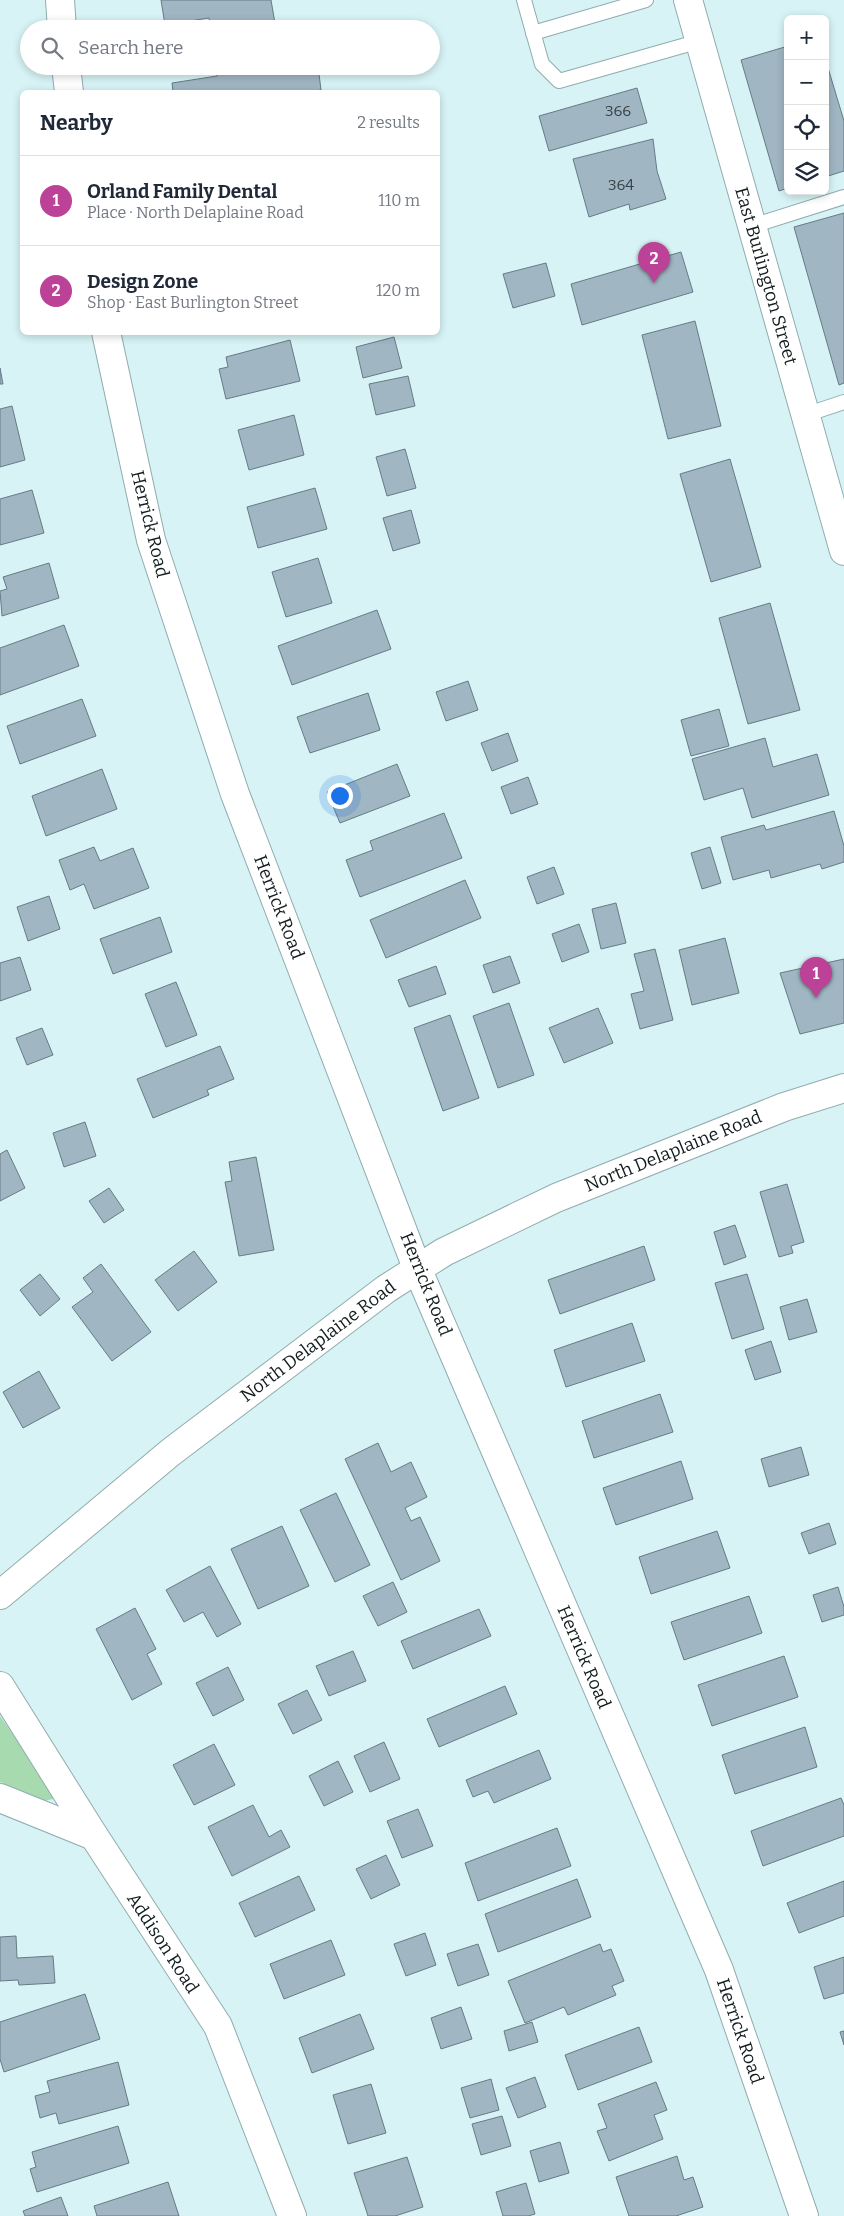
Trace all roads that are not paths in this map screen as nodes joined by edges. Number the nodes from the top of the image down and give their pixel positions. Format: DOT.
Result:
graph roads {
  1 [pos="60,0"];
  2 [pos="524,0"];
  3 [pos="646,0"];
  4 [pos="688,0"];
  5 [pos="61,20"];
  6 [pos="533,33"];
  7 [pos="700,41"];
  8 [pos="67,75"];
  9 [pos="69,90"];
  10 [pos="844,197"];
  11 [pos="752,226"];
  12 [pos="107,335"];
  13 [pos="844,402"];
  14 [pos="805,415"];
  15 [pos="844,552"];
  16 [pos="844,1088"];
  17 [pos="417,1268"];
  18 [pos="0,1594"];
  19 [pos="0,1686"];
  20 [pos="0,1798"];
  21 [pos="94,1836"];
  22 [pos="292,2216"];
  23 [pos="804,2216"];
  1 -- 5 [label="street"];
  2 -- 6 [label="lane"];
  3 -- 6 [label="lane"];
  4 -- 7 [label="street, East Burlington Street"];
  6 -- 7 [label="lane"];
  7 -- 11 [label="street, East Burlington Street"];
  8 -- 9 [label="street"];
  10 -- 11 [label="lane"];
  11 -- 14 [label="street, East Burlington Street"];
  12 -- 17 [label="street, Herrick Road"];
  13 -- 14 [label="lane"];
  14 -- 15 [label="street, East Burlington Street"];
  16 -- 17 [label="street, North Delaplaine Road"];
  17 -- 18 [label="street, North Delaplaine Road"];
  17 -- 23 [label="street, Herrick Road"];
  19 -- 21 [label="street, Addison Road"];
  20 -- 21 [label="street"];
  21 -- 22 [label="street, Addison Road"];
}
